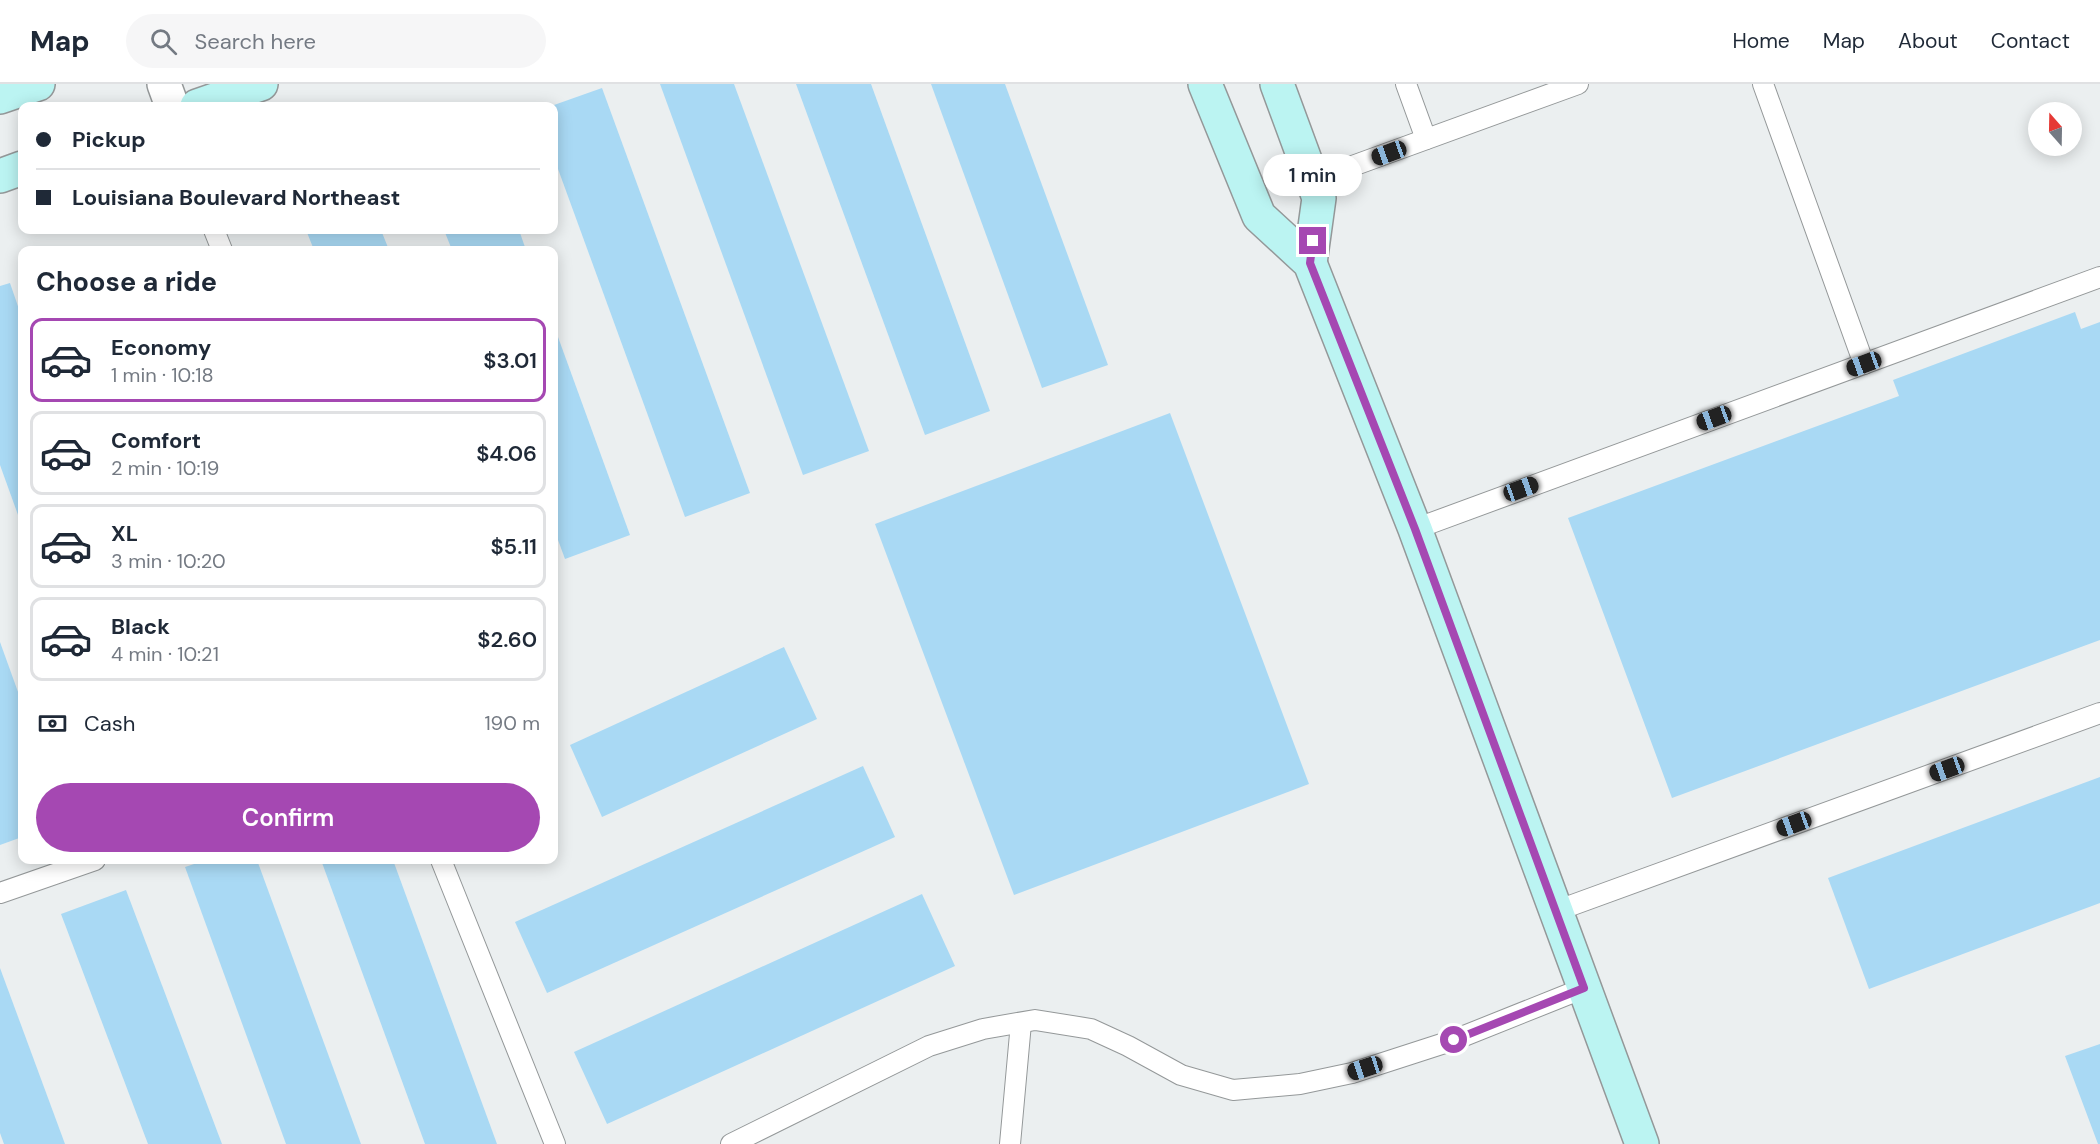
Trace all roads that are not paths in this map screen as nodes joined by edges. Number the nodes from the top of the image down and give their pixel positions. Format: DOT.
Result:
graph roads {
  1 [pos="38,84"];
  2 [pos="164,84"];
  3 [pos="261,84"];
  4 [pos="1205,84"];
  5 [pos="1277,84"];
  6 [pos="1406,84"];
  7 [pos="1578,84"];
  8 [pos="1762,84"];
  9 [pos="0,97"];
  10 [pos="171,102"];
  11 [pos="209,102"];
  12 [pos="1426,139"];
  13 [pos="18,169"];
  14 [pos="0,176"];
  15 [pos="1314,180"];
  16 [pos="1310,263"];
  17 [pos="2100,277"];
  18 [pos="1864,364"];
  19 [pos="1415,529"];
  20 [pos="2100,713"];
  21 [pos="83,864"];
  22 [pos="443,864"];
  23 [pos="0,893"];
  24 [pos="1556,911"];
  25 [pos="1584,988"];
  26 [pos="1021,1023"];
  27 [pos="555,1144"];
  28 [pos="731,1144"];
  29 [pos="1010,1144"];
  30 [pos="1642,1144"];
  1 -- 9 [label="main road"];
  2 -- 10 [label="street"];
  3 -- 11 [label="main road"];
  4 -- 16 [label="main road"];
  5 -- 15 [label="main road"];
  6 -- 12 [label="lane"];
  7 -- 12 [label="lane"];
  8 -- 18 [label="lane"];
  12 -- 15 [label="lane"];
  13 -- 14 [label="main road"];
  15 -- 16 [label="main road"];
  16 -- 19 [label="main road"];
  17 -- 18 [label="lane"];
  18 -- 19 [label="lane"];
  19 -- 24 [label="main road"];
  20 -- 24 [label="lane"];
  21 -- 23 [label="lane"];
  22 -- 27 [label="lane"];
  24 -- 25 [label="main road"];
  25 -- 26 [label="lane"];
  25 -- 30 [label="main road"];
  26 -- 28 [label="lane"];
  26 -- 29 [label="lane"];
}
